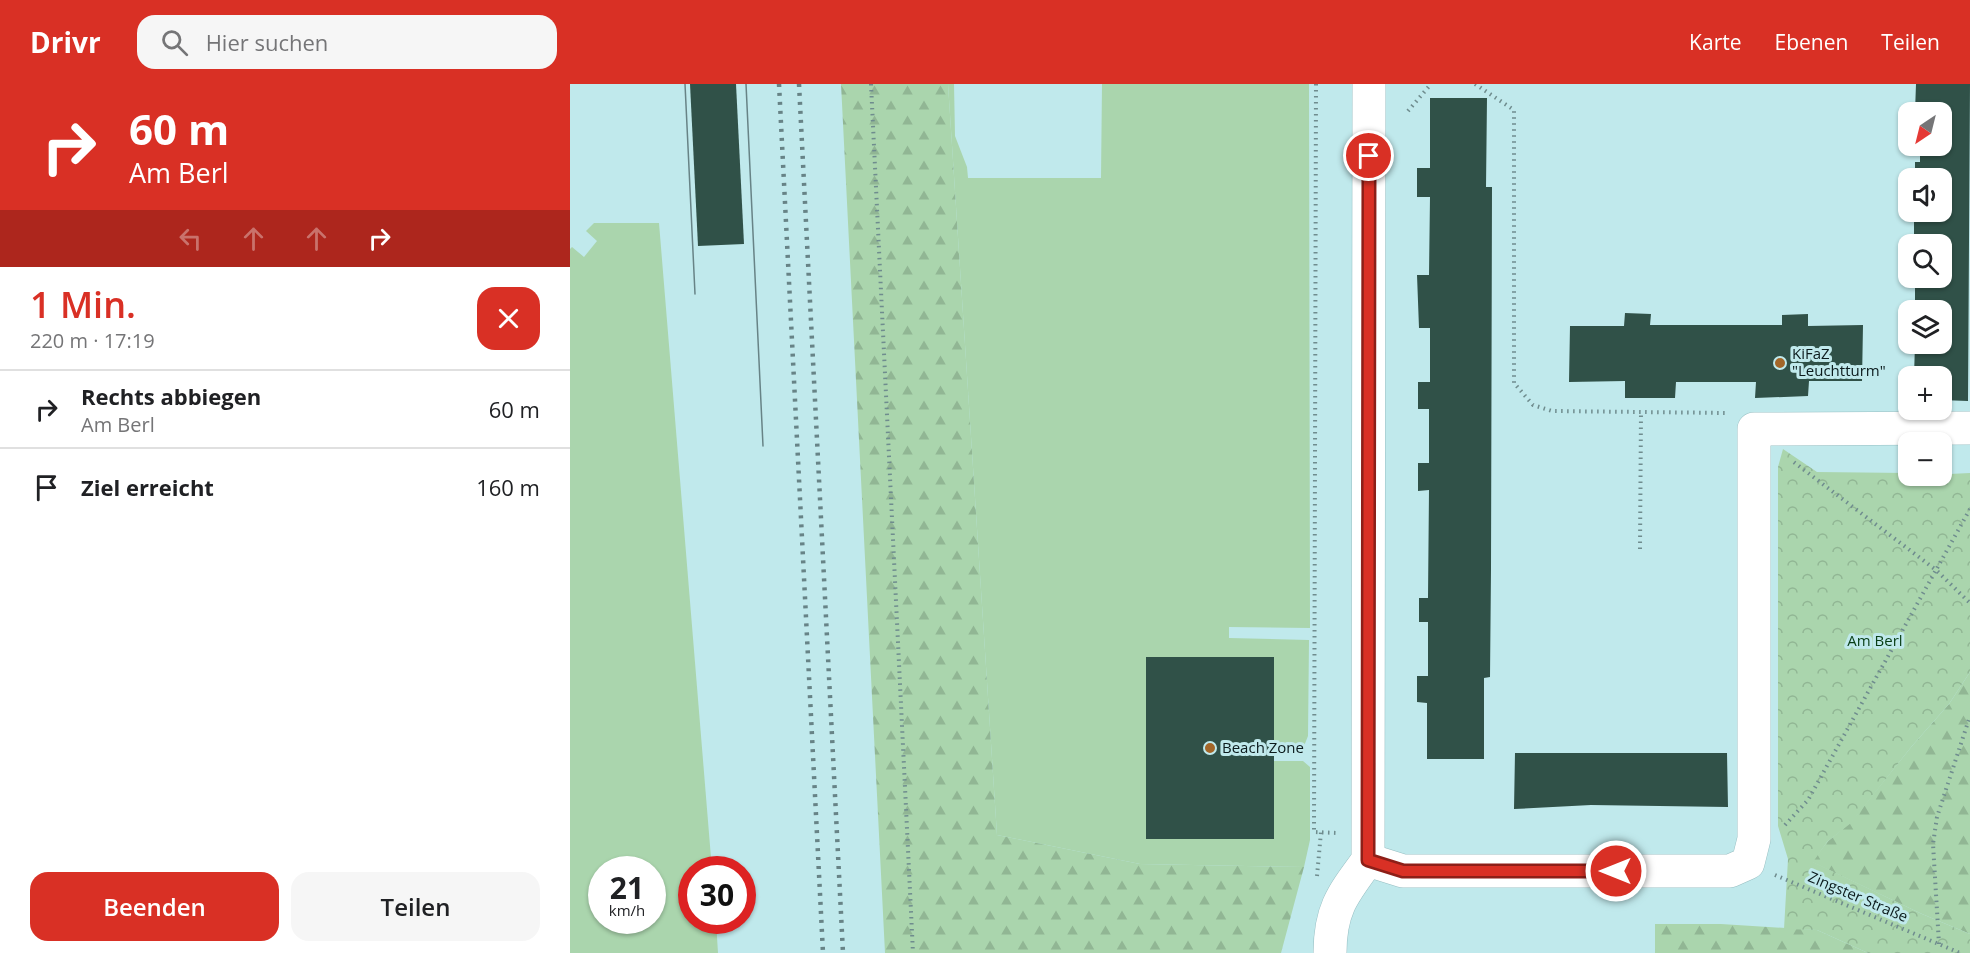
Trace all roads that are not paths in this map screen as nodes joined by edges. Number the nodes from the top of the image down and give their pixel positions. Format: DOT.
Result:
graph roads {
  1 [pos="1369,84"];
  2 [pos="1970,428"];
  3 [pos="1368,847"];
  4 [pos="1330,953"];
  1 -- 3 [label="street"];
  2 -- 3 [label="street"];
  3 -- 4 [label="street"];
}
